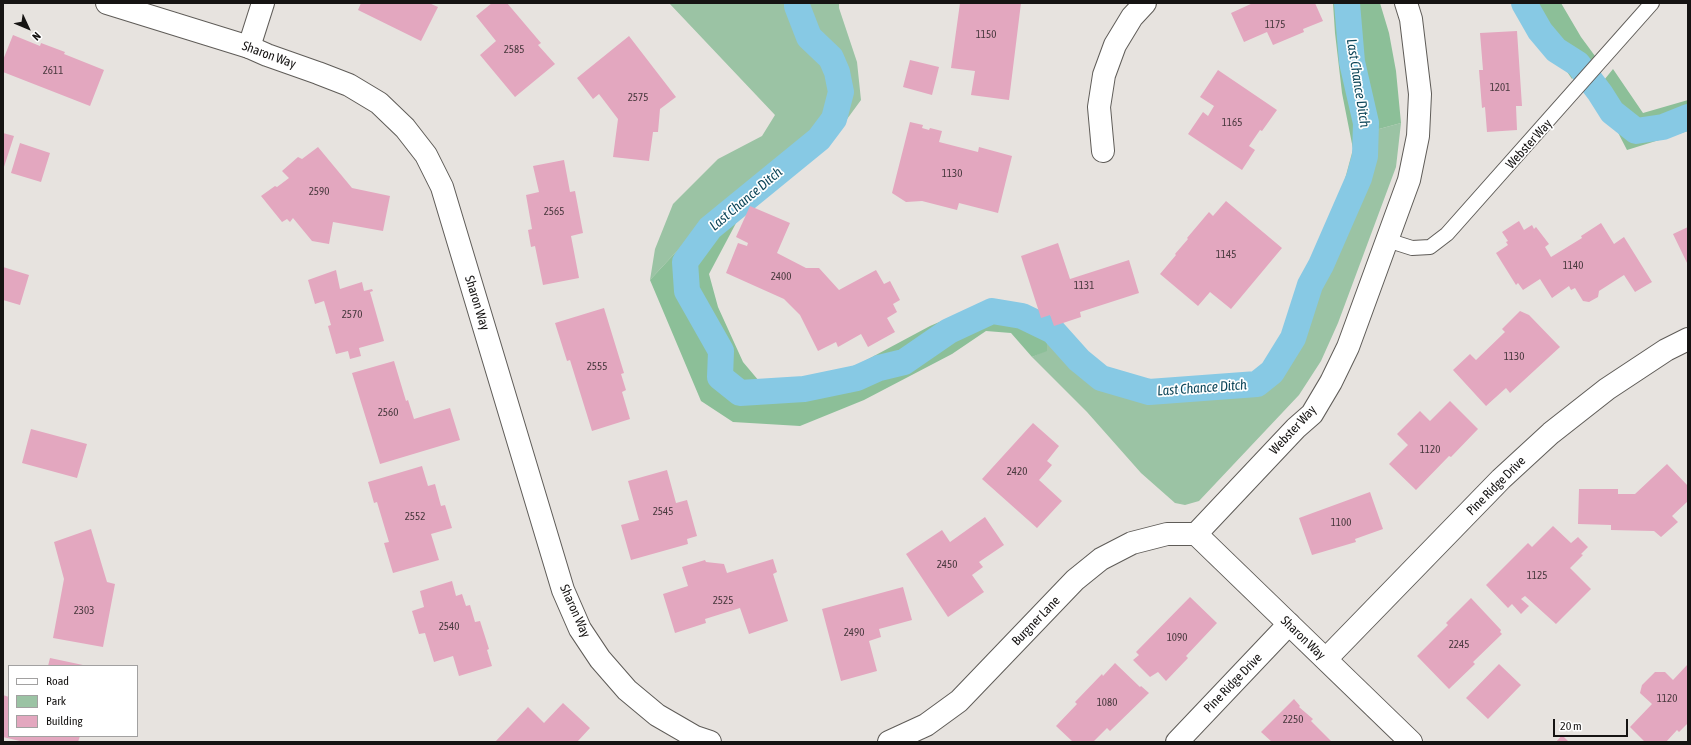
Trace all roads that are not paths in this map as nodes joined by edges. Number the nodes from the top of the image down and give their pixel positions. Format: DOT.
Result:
graph roads {
  1 [pos="107,3"];
  2 [pos="263,3"];
  3 [pos="1145,3"];
  4 [pos="1406,3"];
  5 [pos="1652,3"];
  6 [pos="249,47"];
  7 [pos="1103,151"];
  8 [pos="1387,240"];
  9 [pos="1688,339"];
  10 [pos="1196,534"];
  11 [pos="1289,624"];
  12 [pos="1326,659"];
  13 [pos="892,741"];
  14 [pos="710,742"];
  15 [pos="1177,742"];
  16 [pos="1411,742"];
  1 -- 6 [label="street, Sharon Way"];
  2 -- 6 [label="street"];
  3 -- 7 [label="street"];
  4 -- 8 [label="street, Webster Way"];
  5 -- 8 [label="lane, Webster Way"];
  6 -- 14 [label="street, Sharon Way"];
  8 -- 10 [label="street, Webster Way"];
  9 -- 12 [label="street, Pine Ridge Drive"];
  10 -- 11 [label="street, Sharon Way"];
  10 -- 13 [label="street, Burgner Lane"];
  11 -- 12 [label="street, Sharon Way"];
  11 -- 15 [label="street, Pine Ridge Drive"];
  12 -- 16 [label="street, Sharon Way"];
}
